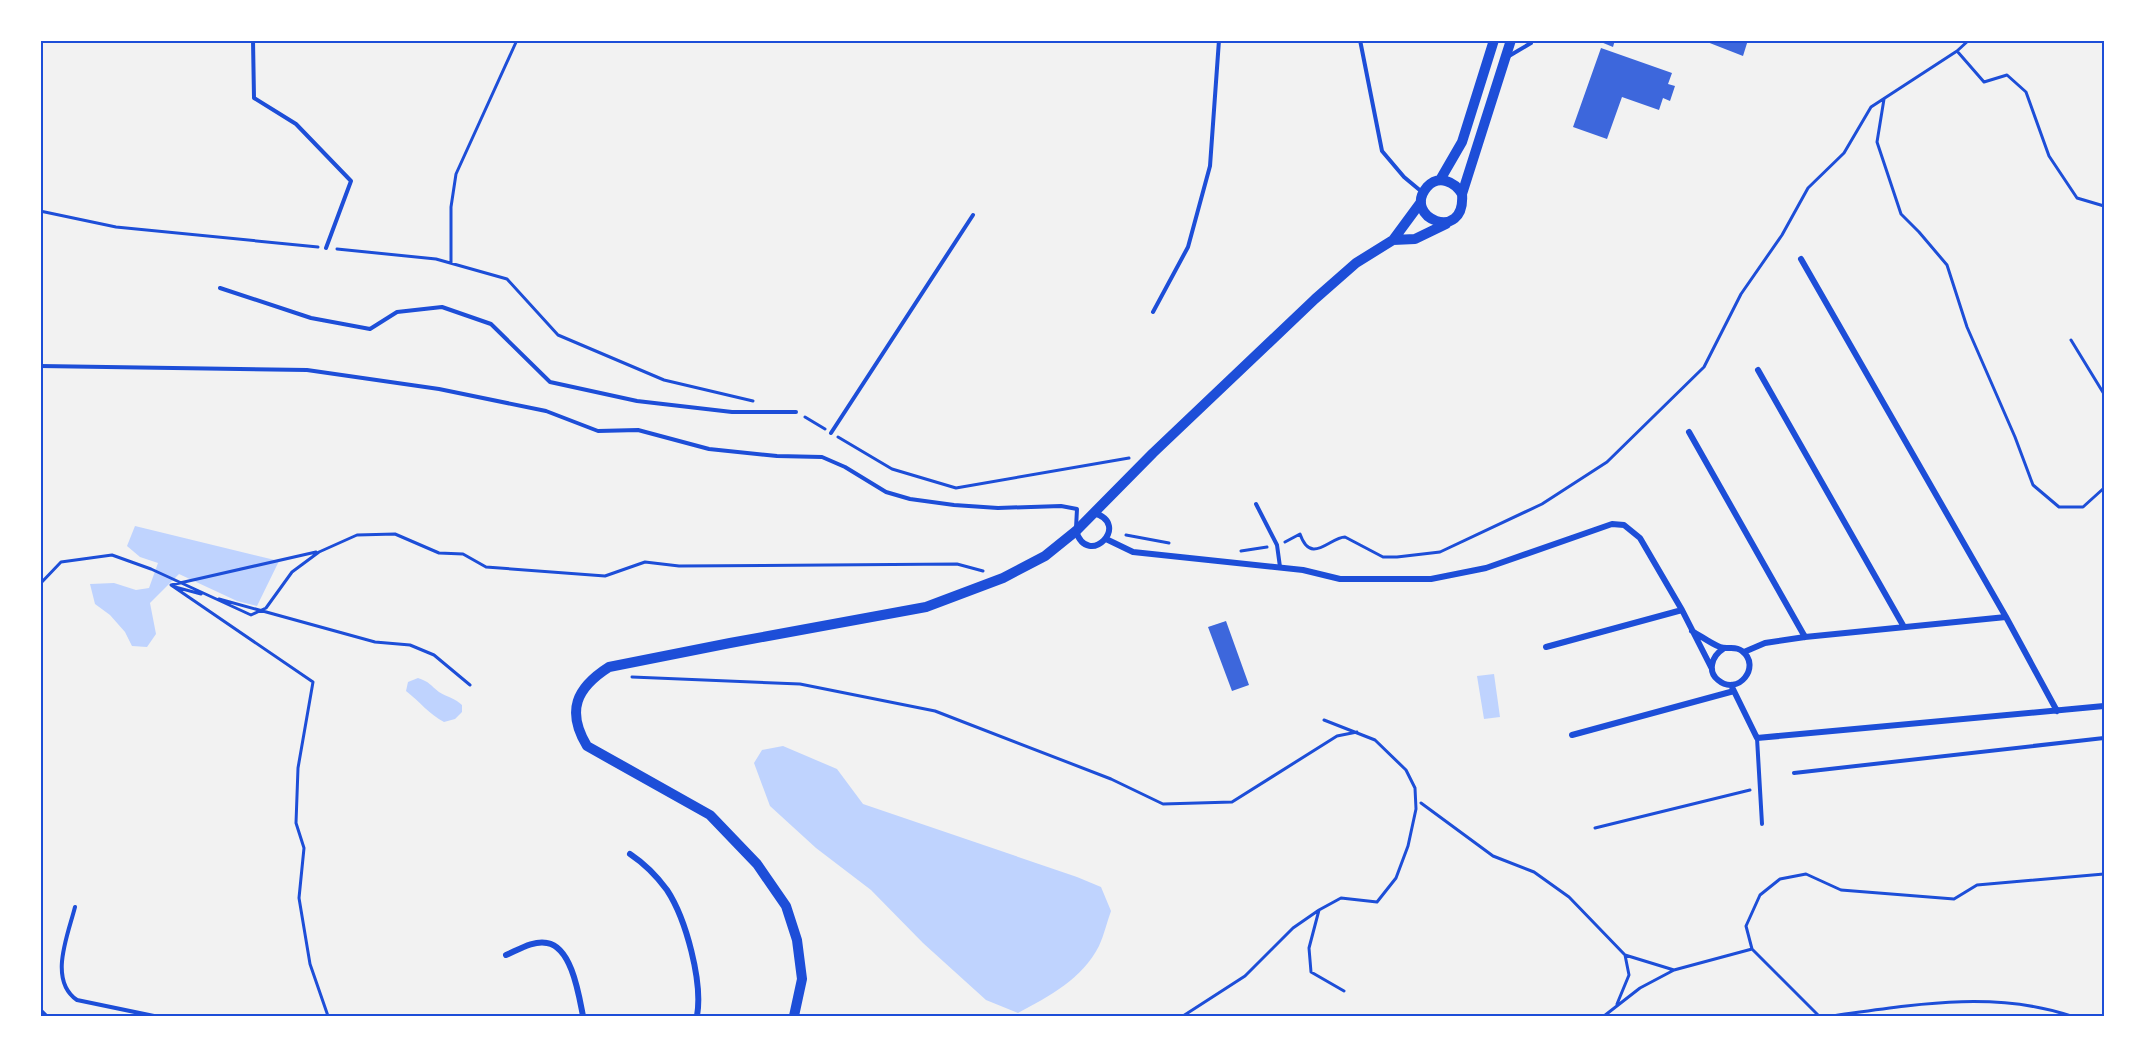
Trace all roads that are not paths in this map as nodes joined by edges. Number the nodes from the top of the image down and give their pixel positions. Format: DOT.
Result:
graph roads {
  1 [pos="253,40"];
  2 [pos="1219,40"];
  3 [pos="1360,40"];
  4 [pos="1494,40"];
  5 [pos="1511,40"];
  6 [pos="1532,40"];
  7 [pos="1506,58"];
  8 [pos="1440,180"];
  9 [pos="1462,194"];
  10 [pos="1422,197"];
  11 [pos="973,215"];
  12 [pos="1448,222"];
  13 [pos="1393,240"];
  14 [pos="326,248"];
  15 [pos="1801,259"];
  16 [pos="220,288"];
  17 [pos="1153,312"];
  18 [pos="40,366"];
  19 [pos="1758,370"];
  20 [pos="796,412"];
  21 [pos="1689,432"];
  22 [pos="831,433"];
  23 [pos="1256,504"];
  24 [pos="1092,513"];
  25 [pos="1076,531"];
  26 [pos="1106,539"];
  27 [pos="1280,568"];
  28 [pos="1682,610"];
  29 [pos="2006,616"];
  30 [pos="1904,627"];
  31 [pos="1692,631"];
  32 [pos="1804,637"];
  33 [pos="1546,647"];
  34 [pos="1723,649"];
  35 [pos="1744,652"];
  36 [pos="1712,669"];
  37 [pos="1733,688"];
  38 [pos="2104,706"];
  39 [pos="2057,711"];
  40 [pos="1572,735"];
  41 [pos="1757,738"];
  42 [pos="2104,738"];
  43 [pos="1794,773"];
  44 [pos="1762,824"];
  45 [pos="630,855"];
  46 [pos="75,907"];
  47 [pos="506,954"];
  48 [pos="40,1011"];
  49 [pos="45,1017"];
  50 [pos="154,1017"];
  51 [pos="583,1017"];
  52 [pos="697,1017"];
  53 [pos="794,1017"];
  1 -- 14 [label="lane"];
  2 -- 17 [label="lane"];
  3 -- 10 [label="lane"];
  4 -- 8 [label="street"];
  5 -- 7 [label="street"];
  6 -- 7 [label="lane"];
  7 -- 9 [label="street"];
  8 -- 9 [label="street"];
  8 -- 10 [label="street"];
  9 -- 12 [label="street"];
  10 -- 12 [label="street"];
  10 -- 13 [label="street"];
  11 -- 22 [label="lane"];
  12 -- 13 [label="street"];
  13 -- 24 [label="street"];
  15 -- 29 [label="street"];
  16 -- 20 [label="lane"];
  18 -- 25 [label="lane"];
  19 -- 30 [label="street"];
  21 -- 32 [label="street"];
  23 -- 27 [label="lane"];
  24 -- 25 [label="street"];
  24 -- 26 [label="street"];
  25 -- 26 [label="street"];
  25 -- 53 [label="street"];
  26 -- 27 [label="street"];
  27 -- 28 [label="street"];
  28 -- 31 [label="street"];
  28 -- 33 [label="street"];
  29 -- 30 [label="street"];
  29 -- 39 [label="street"];
  30 -- 32 [label="street"];
  31 -- 34 [label="street"];
  31 -- 36 [label="street"];
  32 -- 35 [label="street"];
  34 -- 35 [label="street"];
  34 -- 36 [label="street"];
  35 -- 37 [label="street"];
  36 -- 37 [label="street"];
  37 -- 40 [label="street"];
  37 -- 41 [label="street"];
  38 -- 39 [label="street"];
  39 -- 41 [label="street"];
  41 -- 44 [label="lane"];
  42 -- 43 [label="lane"];
  45 -- 52 [label="street"];
  46 -- 50 [label="lane"];
  47 -- 51 [label="street"];
  48 -- 49 [label="street"];
}
